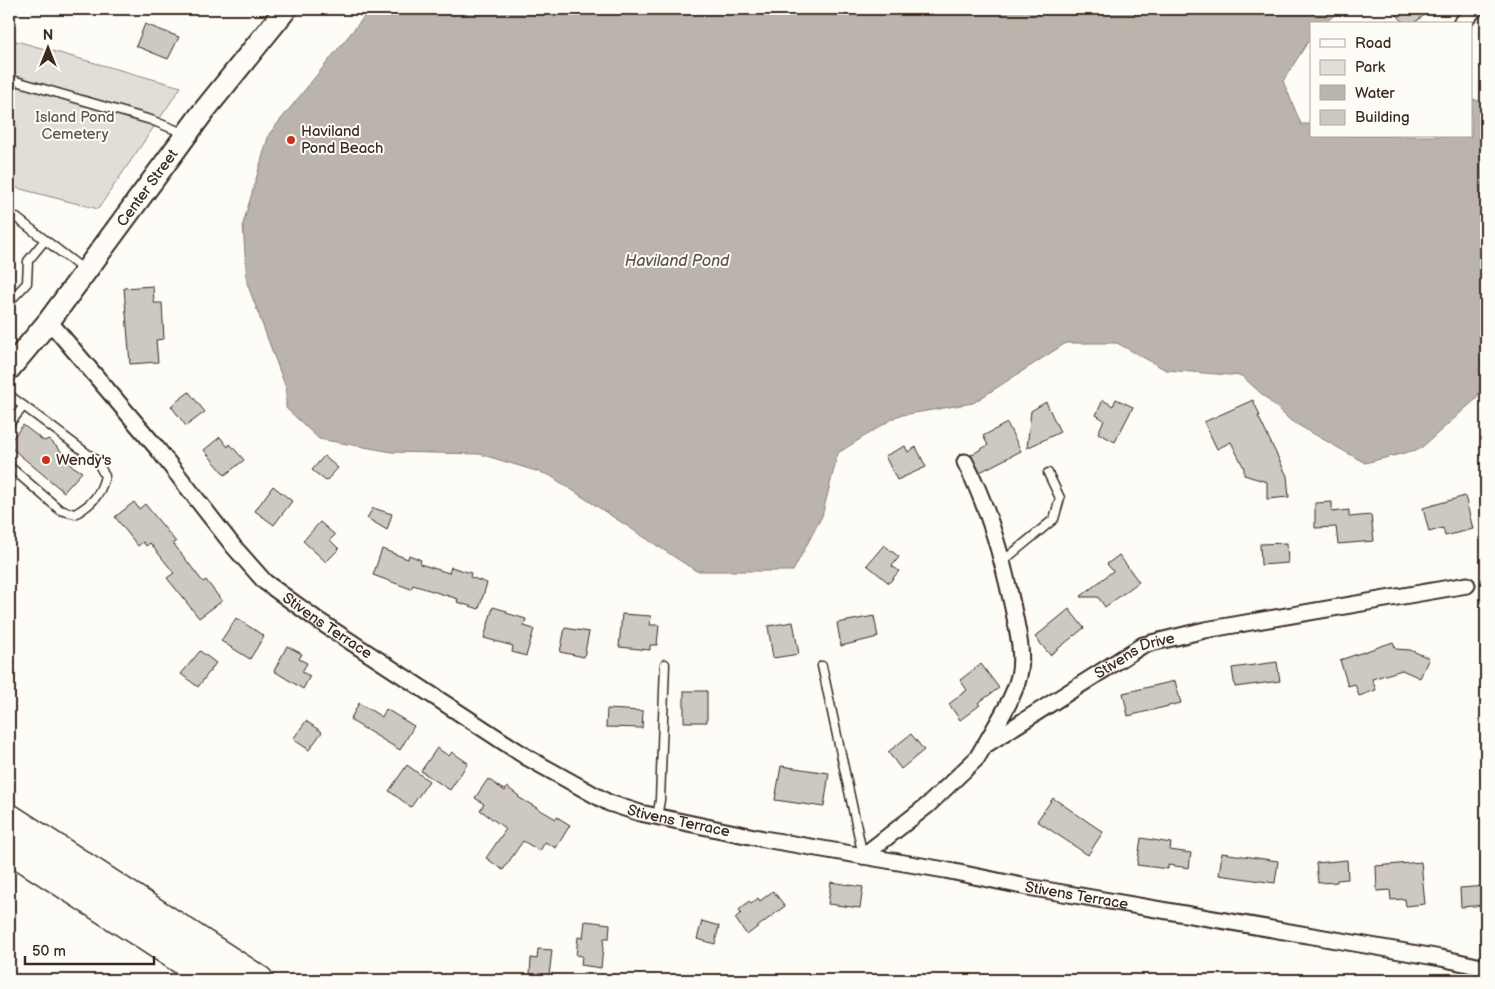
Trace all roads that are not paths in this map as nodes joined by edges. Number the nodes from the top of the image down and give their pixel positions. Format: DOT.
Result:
graph roads {
  1 [pos="286,9"];
  2 [pos="1475,9"];
  3 [pos="1463,22"];
  4 [pos="9,79"];
  5 [pos="187,134"];
  6 [pos="9,212"];
  7 [pos="45,240"];
  8 [pos="86,271"];
  9 [pos="9,302"];
  10 [pos="49,321"];
  11 [pos="9,369"];
  12 [pos="9,395"];
  13 [pos="24,406"];
  14 [pos="9,424"];
  15 [pos="966,462"];
  16 [pos="9,466"];
  17 [pos="1048,473"];
  18 [pos="1003,561"];
  19 [pos="1467,584"];
  20 [pos="665,664"];
  21 [pos="822,666"];
  22 [pos="984,746"];
  23 [pos="657,817"];
  24 [pos="9,818"];
  25 [pos="9,848"];
  26 [pos="863,856"];
  27 [pos="1486,968"];
  28 [pos="214,980"];
  29 [pos="259,980"];
  1 -- 5 [label="main road, Center Street"];
  2 -- 3 [label="street"];
  4 -- 5 [label="lane"];
  5 -- 8 [label="main road, Center Street"];
  6 -- 7 [label="lane"];
  7 -- 8 [label="lane"];
  7 -- 9 [label="lane"];
  8 -- 10 [label="main road, Center Street"];
  10 -- 11 [label="main road, Center Street"];
  10 -- 23 [label="street, Stivens Terrace"];
  12 -- 13 [label="lane"];
  13 -- 14 [label="lane"];
  13 -- 16 [label="lane"];
  15 -- 18 [label="street"];
  17 -- 18 [label="lane"];
  18 -- 22 [label="street"];
  19 -- 22 [label="street, Stivens Drive"];
  20 -- 23 [label="lane"];
  21 -- 26 [label="lane"];
  22 -- 26 [label="street, Stivens Drive"];
  23 -- 26 [label="street, Stivens Terrace"];
  24 -- 29 [label="highway"];
  25 -- 28 [label="highway"];
  26 -- 27 [label="street, Stivens Terrace"];
}
